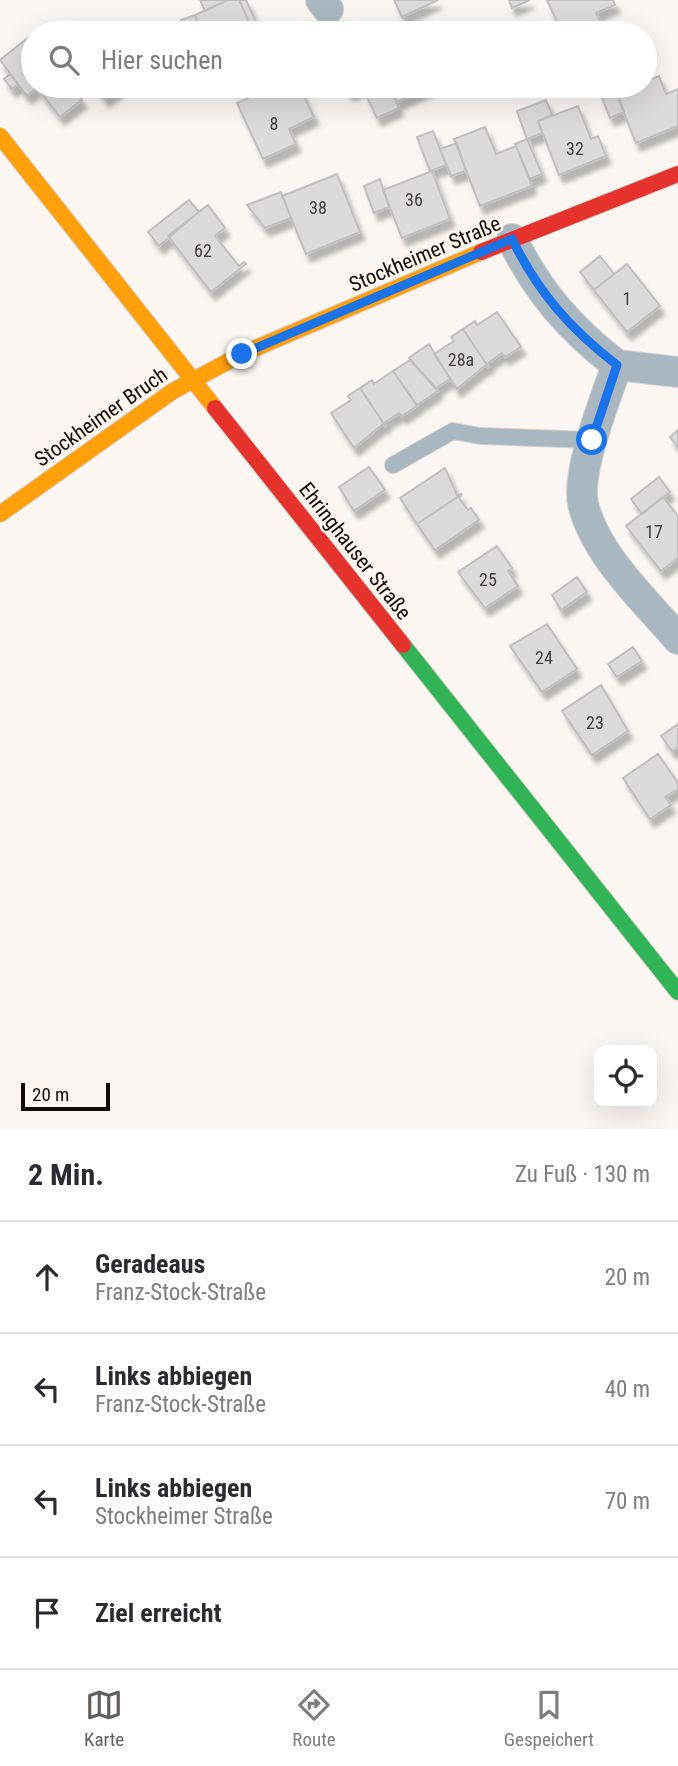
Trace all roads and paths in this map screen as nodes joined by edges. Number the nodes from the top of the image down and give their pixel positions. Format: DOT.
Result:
graph roads {
  1 [pos="0,136"];
  2 [pos="678,174"];
  3 [pos="512,239"];
  4 [pos="617,365"];
  5 [pos="678,372"];
  6 [pos="193,380"];
  7 [pos="592,440"];
  8 [pos="393,465"];
  9 [pos="0,514"];
  10 [pos="678,639"];
  11 [pos="678,992"];
  1 -- 6 [label="street, Ehringhauser Straße"];
  2 -- 3 [label="street, Stockheimer Straße"];
  3 -- 4 [label="street"];
  3 -- 6 [label="street, Stockheimer Straße"];
  4 -- 5 [label="street"];
  4 -- 7 [label="street"];
  6 -- 9 [label="street, Stockheimer Bruch"];
  6 -- 11 [label="street, Ehringhauser Straße"];
  7 -- 8 [label="lane"];
  7 -- 10 [label="street"];
}
